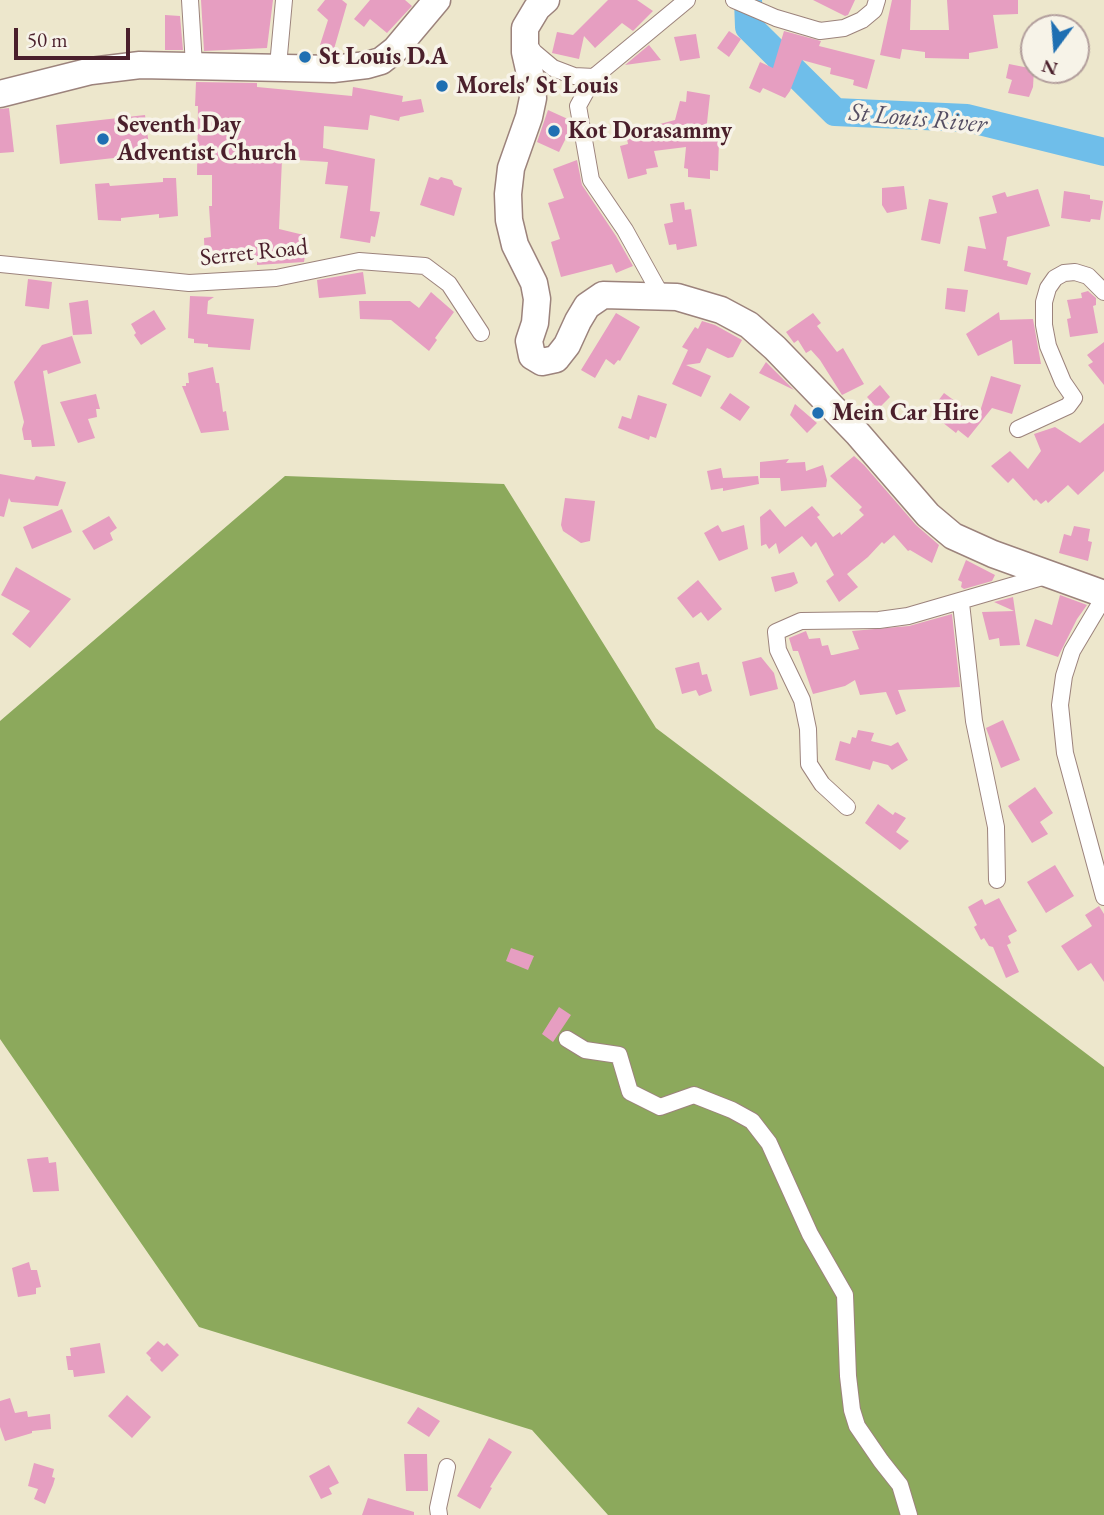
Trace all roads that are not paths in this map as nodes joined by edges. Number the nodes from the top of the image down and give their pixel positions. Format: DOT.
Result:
graph roads {
  1 [pos="190,0"];
  2 [pos="284,0"];
  3 [pos="437,0"];
  4 [pos="546,0"];
  5 [pos="687,0"];
  6 [pos="734,0"];
  7 [pos="877,0"];
  8 [pos="525,39"];
  9 [pos="194,65"];
  10 [pos="278,66"];
  11 [pos="594,78"];
  12 [pos="0,94"];
  13 [pos="0,264"];
  14 [pos="1104,292"];
  15 [pos="661,295"];
  16 [pos="481,333"];
  17 [pos="1018,429"];
  18 [pos="1050,575"];
  19 [pos="1104,595"];
  20 [pos="961,603"];
  21 [pos="847,807"];
  22 [pos="997,880"];
  23 [pos="1104,897"];
  24 [pos="567,1039"];
  25 [pos="447,1467"];
  26 [pos="439,1515"];
  27 [pos="909,1515"];
  1 -- 9 [label="street"];
  2 -- 10 [label="street"];
  3 -- 10 [label="main road"];
  4 -- 8 [label="main road"];
  5 -- 11 [label="street"];
  6 -- 7 [label="street"];
  8 -- 11 [label="street"];
  8 -- 15 [label="main road"];
  9 -- 10 [label="main road"];
  9 -- 12 [label="main road"];
  11 -- 15 [label="street"];
  13 -- 16 [label="street, Serret Road"];
  14 -- 17 [label="street"];
  15 -- 18 [label="main road"];
  18 -- 19 [label="main road"];
  18 -- 20 [label="street"];
  19 -- 23 [label="street"];
  20 -- 21 [label="street"];
  20 -- 22 [label="street"];
  24 -- 27 [label="street"];
  25 -- 26 [label="street"];
}
